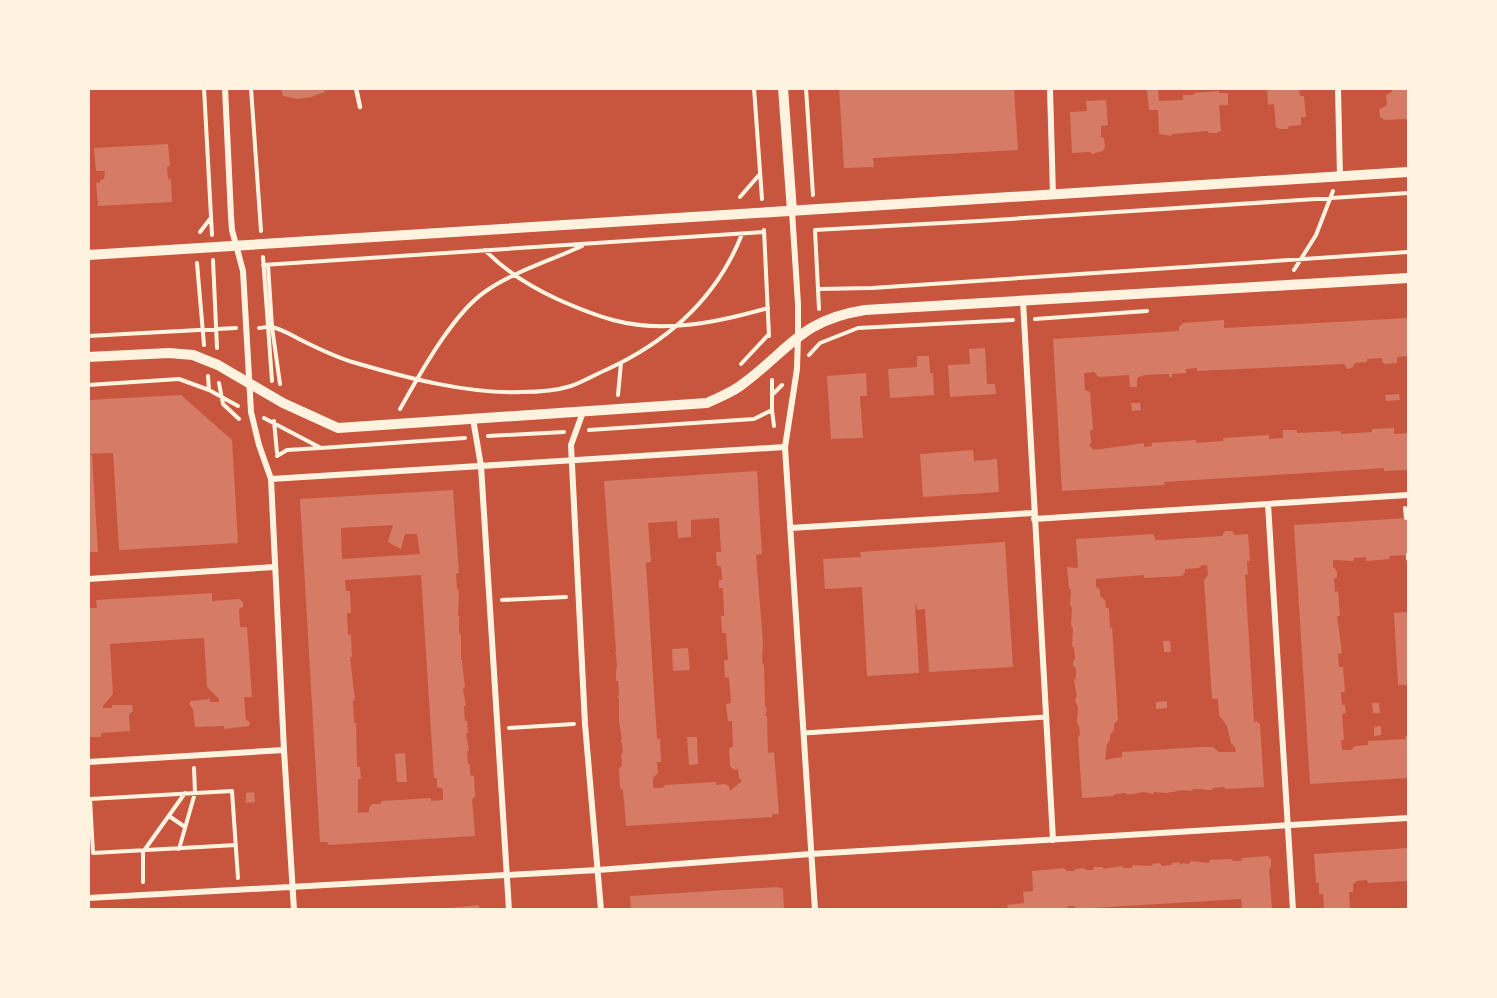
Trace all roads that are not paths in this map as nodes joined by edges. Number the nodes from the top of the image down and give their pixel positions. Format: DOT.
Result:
graph roads {
  1 [pos="225,88"];
  2 [pos="356,88"];
  3 [pos="783,88"];
  4 [pos="1050,88"];
  5 [pos="1338,88"];
  6 [pos="360,107"];
  7 [pos="1408,172"];
  8 [pos="1340,177"];
  9 [pos="1053,196"];
  10 [pos="792,211"];
  11 [pos="236,246"];
  12 [pos="88,255"];
  13 [pos="1408,278"];
  14 [pos="1023,301"];
  15 [pos="798,335"];
  16 [pos="88,357"];
  17 [pos="249,382"];
  18 [pos="583,412"];
  19 [pos="473,419"];
  20 [pos="785,447"];
  21 [pos="572,459"];
  22 [pos="481,466"];
  23 [pos="271,479"];
  24 [pos="1408,495"];
  25 [pos="1268,504"];
  26 [pos="1034,516"];
  27 [pos="790,528"];
  28 [pos="275,567"];
  29 [pos="88,579"];
  30 [pos="1046,717"];
  31 [pos="804,733"];
  32 [pos="284,750"];
  33 [pos="88,762"];
  34 [pos="1408,818"];
  35 [pos="1287,825"];
  36 [pos="1053,840"];
  37 [pos="811,854"];
  38 [pos="598,870"];
  39 [pos="507,875"];
  40 [pos="293,887"];
  41 [pos="88,898"];
  42 [pos="294,909"];
  43 [pos="509,909"];
  44 [pos="601,909"];
  45 [pos="815,909"];
  46 [pos="1293,909"];
  1 -- 11 [label="street"];
  2 -- 6 [label="lane"];
  3 -- 10 [label="street"];
  4 -- 9 [label="street"];
  5 -- 8 [label="street"];
  7 -- 8 [label="street"];
  8 -- 9 [label="street"];
  9 -- 10 [label="street"];
  10 -- 11 [label="street"];
  10 -- 15 [label="street"];
  11 -- 12 [label="street"];
  11 -- 17 [label="street"];
  13 -- 14 [label="street"];
  14 -- 15 [label="street"];
  14 -- 26 [label="street"];
  15 -- 18 [label="street"];
  15 -- 20 [label="street"];
  16 -- 17 [label="street"];
  17 -- 19 [label="street"];
  17 -- 23 [label="street"];
  18 -- 19 [label="street"];
  18 -- 21 [label="street"];
  19 -- 22 [label="street"];
  20 -- 21 [label="street"];
  20 -- 27 [label="street"];
  21 -- 22 [label="street"];
  21 -- 38 [label="street"];
  22 -- 23 [label="street"];
  22 -- 39 [label="street"];
  23 -- 28 [label="street"];
  24 -- 25 [label="street"];
  25 -- 26 [label="street"];
  25 -- 35 [label="street"];
  26 -- 27 [label="street"];
  26 -- 30 [label="street"];
  27 -- 31 [label="street"];
  28 -- 29 [label="street"];
  28 -- 32 [label="street"];
  30 -- 31 [label="street"];
  30 -- 36 [label="street"];
  31 -- 37 [label="street"];
  32 -- 33 [label="street"];
  32 -- 40 [label="street"];
  34 -- 35 [label="street"];
  35 -- 36 [label="street"];
  35 -- 46 [label="street"];
  36 -- 37 [label="street"];
  37 -- 38 [label="street"];
  37 -- 45 [label="street"];
  38 -- 39 [label="street"];
  38 -- 44 [label="street"];
  39 -- 40 [label="street"];
  39 -- 43 [label="street"];
  40 -- 41 [label="street"];
  40 -- 42 [label="street"];
}
